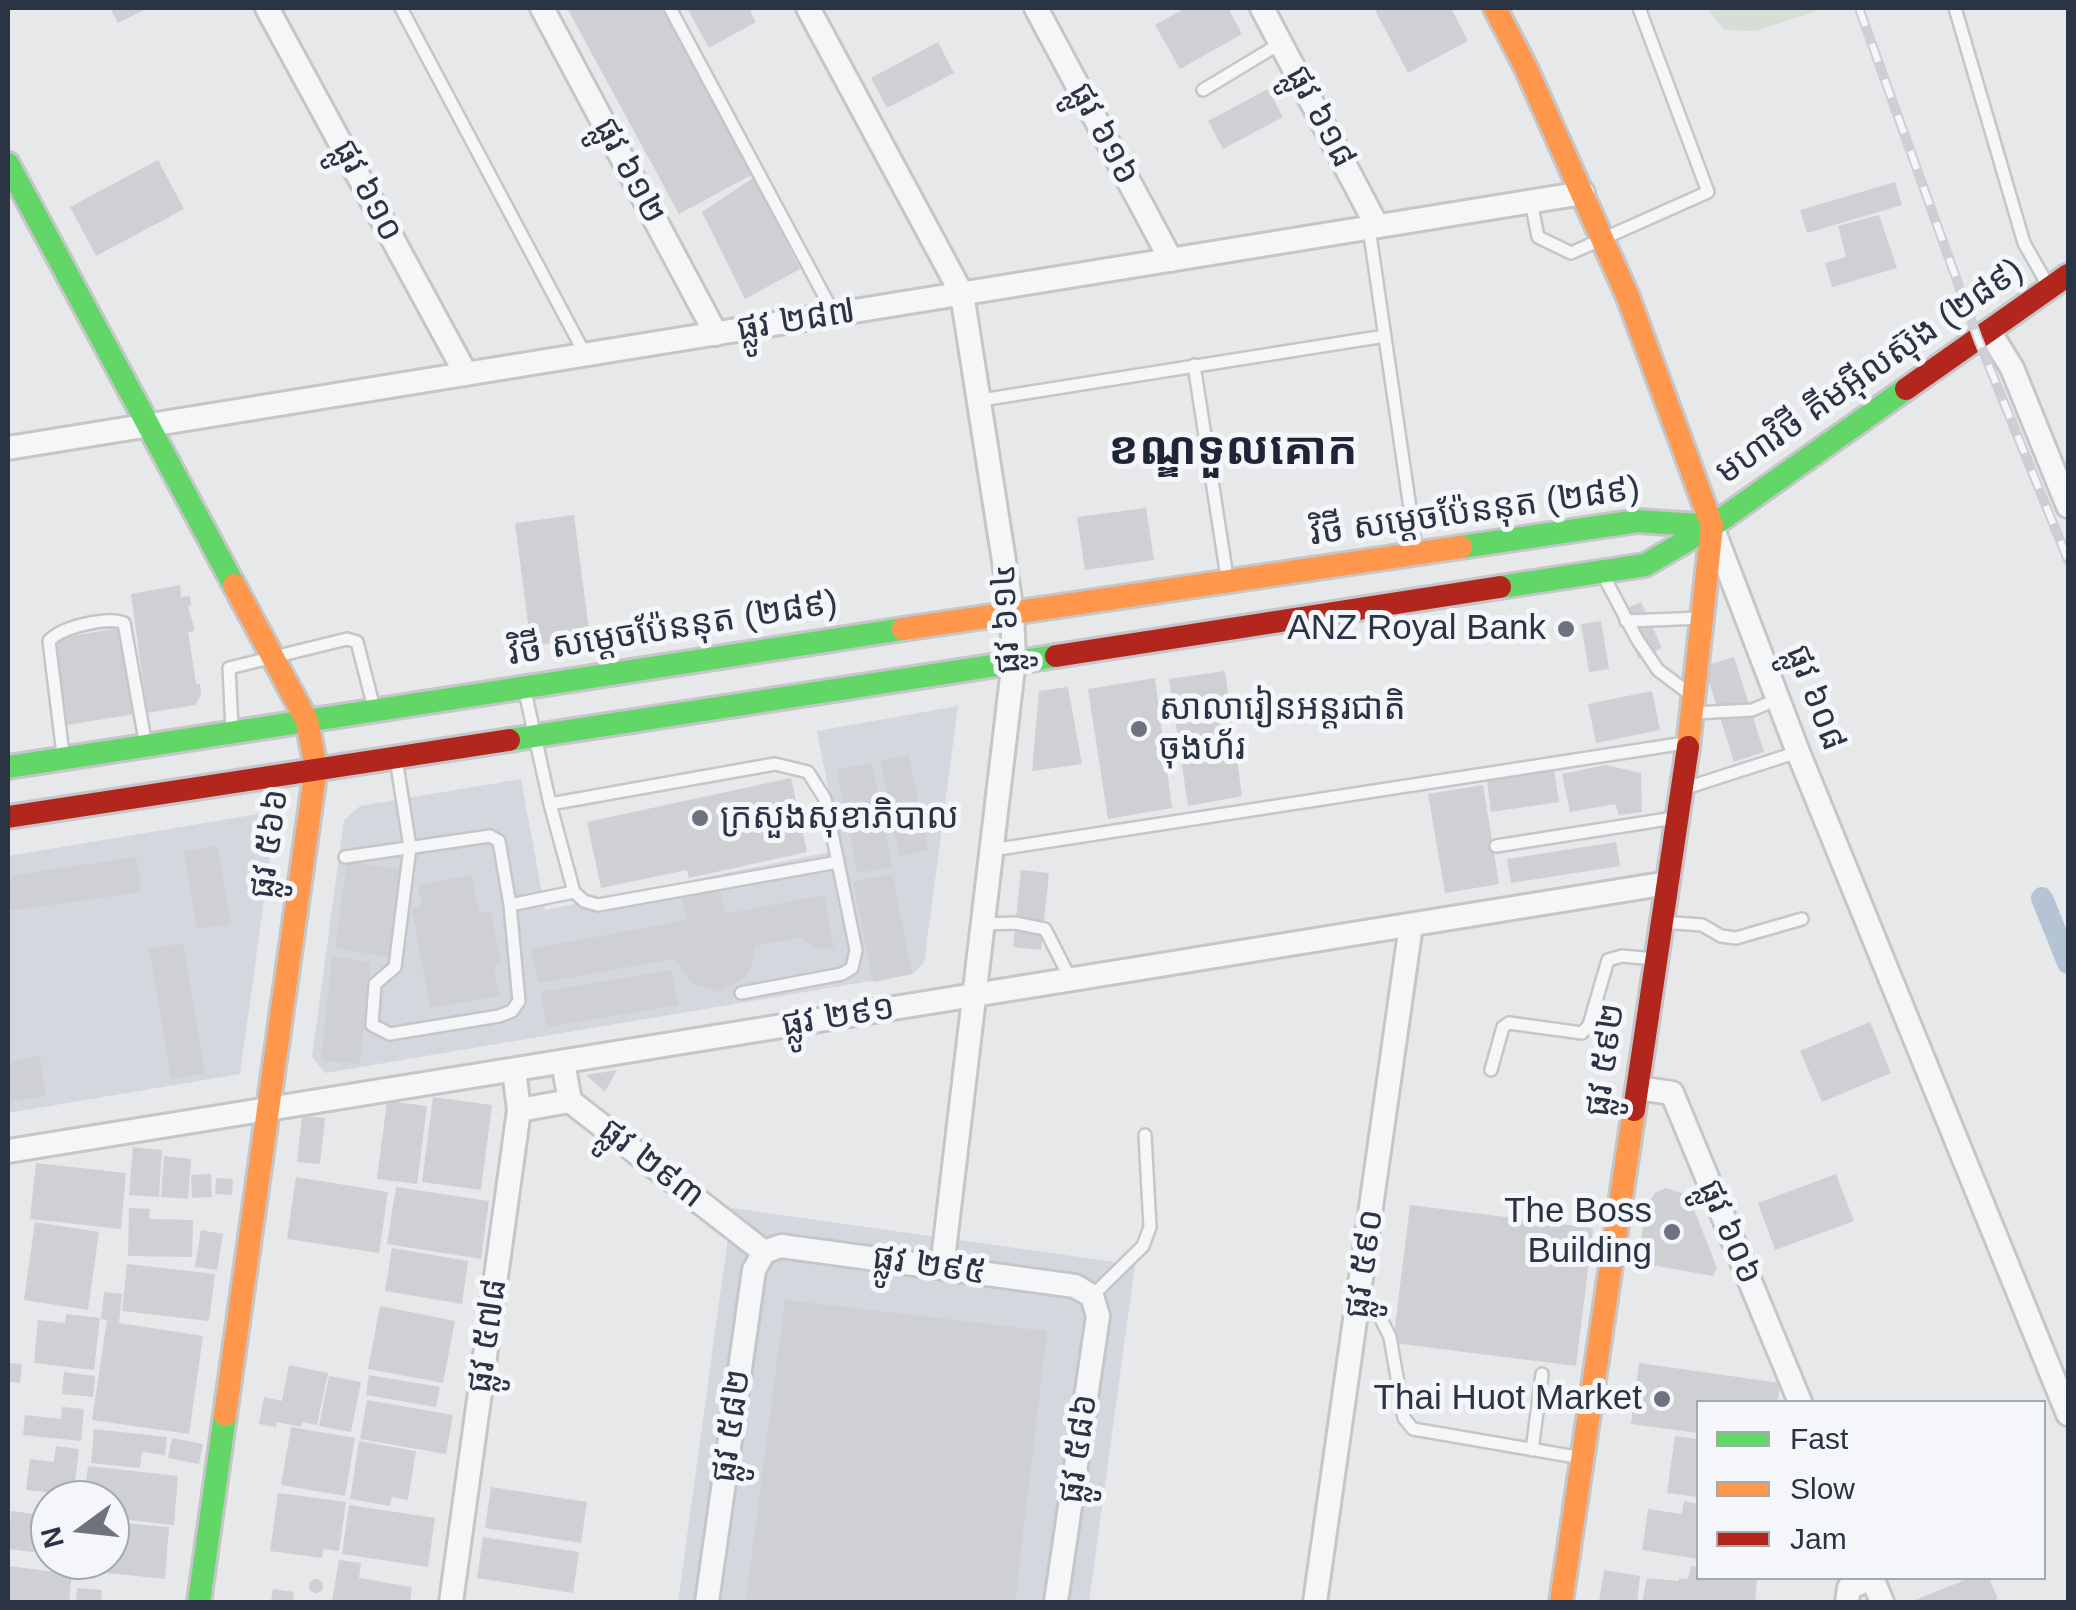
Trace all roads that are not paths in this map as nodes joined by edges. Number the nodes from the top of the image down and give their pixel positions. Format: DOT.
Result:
graph roads {
  1 [pos="267,8"];
  2 [pos="400,8"];
  3 [pos="542,8"];
  4 [pos="670,8"];
  5 [pos="808,8"];
  6 [pos="1036,8"];
  7 [pos="1262,8"];
  8 [pos="1495,8"];
  9 [pos="1639,8"];
  10 [pos="1955,8"];
  11 [pos="1281,43"];
  12 [pos="1203,90"];
  13 [pos="8,164"];
  14 [pos="1584,193"];
  15 [pos="1531,202"];
  16 [pos="1373,227"];
  17 [pos="1603,239"];
  18 [pos="1171,260"];
  19 [pos="2059,281"];
  20 [pos="962,294"];
  21 [pos="834,314"];
  22 [pos="1989,331"];
  23 [pos="716,334"];
  24 [pos="1384,336"];
  25 [pos="585,354"];
  26 [pos="1194,365"];
  27 [pos="466,374"];
  28 [pos="981,400"];
  29 [pos="148,425"];
  30 [pos="8,448"];
  31 [pos="2068,506"];
  32 [pos="1712,526"];
  33 [pos="1416,553"];
  34 [pos="1601,571"];
  35 [pos="1227,582"];
  36 [pos="1012,612"];
  37 [pos="1703,618"];
  38 [pos="1626,621"];
  39 [pos="274,658"];
  40 [pos="1014,660"];
  41 [pos="696,685"];
  42 [pos="524,687"];
  43 [pos="1778,699"];
  44 [pos="1694,705"];
  45 [pos="375,710"];
  46 [pos="307,720"];
  47 [pos="232,733"];
  48 [pos="532,734"];
  49 [pos="1689,742"];
  50 [pos="146,746"];
  51 [pos="1798,752"];
  52 [pos="395,756"];
  53 [pos="64,758"];
  54 [pos="8,767"];
  55 [pos="316,768"];
  56 [pos="1682,789"];
  57 [pos="550,804"];
  58 [pos="8,817"];
  59 [pos="1677,818"];
  60 [pos="410,846"];
  61 [pos="1496,846"];
  62 [pos="992,850"];
  63 [pos="345,857"];
  64 [pos="838,862"];
  65 [pos="1668,883"];
  66 [pos="574,892"];
  67 [pos="510,904"];
  68 [pos="1802,919"];
  69 [pos="1662,922"];
  70 [pos="983,924"];
  71 [pos="1411,924"];
  72 [pos="1656,959"];
  73 [pos="1071,980"];
  74 [pos="740,993"];
  75 [pos="975,995"];
  76 [pos="563,1062"];
  77 [pos="514,1070"];
  78 [pos="1491,1070"];
  79 [pos="1638,1088"];
  80 [pos="570,1101"];
  81 [pos="268,1109"];
  82 [pos="519,1110"];
  83 [pos="1145,1135"];
  84 [pos="8,1151"];
  85 [pos="764,1252"];
  86 [pos="942,1268"];
  87 [pos="1092,1296"];
  88 [pos="1358,1307"];
  89 [pos="1542,1374"];
  90 [pos="1799,1400"];
  91 [pos="2068,1414"];
  92 [pos="1532,1450"];
  93 [pos="1583,1458"];
  94 [pos="1867,1580"];
  95 [pos="199,1602"];
  96 [pos="451,1602"];
  97 [pos="707,1602"];
  98 [pos="1056,1602"];
  99 [pos="1315,1602"];
  100 [pos="1562,1602"];
  101 [pos="1847,1602"];
  1 -- 27 [label="street, ផ្លូវ ៦១០"];
  2 -- 25 [label="lane"];
  3 -- 23 [label="street, ផ្លូវ ៦១២"];
  4 -- 21 [label="lane"];
  5 -- 20 [label="street, ផ្លូវ ៦១៤"];
  6 -- 18 [label="street, ផ្លូវ ៦១៦"];
  7 -- 11 [label="street, ផ្លូវ ៦១៨"];
  8 -- 14 [label="main road, ផ្លូវ ៦០៨"];
  9 -- 17 [label="lane"];
  10 -- 19 [label="lane"];
  11 -- 12 [label="lane"];
  11 -- 16 [label="street, ផ្លូវ ៦១៨"];
  13 -- 29 [label="main road, ផ្លូវ ៥៦៦"];
  14 -- 15 [label="street, ផ្លូវ ២៨៧"];
  14 -- 17 [label="main road, ផ្លូវ ៦០៨"];
  15 -- 16 [label="street, ផ្លូវ ២៨៧"];
  15 -- 17 [label="lane"];
  16 -- 18 [label="street, ផ្លូវ ២៨៧"];
  16 -- 24 [label="lane"];
  17 -- 32 [label="main road, ផ្លូវ ៦០៨"];
  18 -- 20 [label="street, ផ្លូវ ២៨៧"];
  19 -- 22 [label="main road, មហាវិថី គីមអ៊ីលស៊ុង (២៨៩)"];
  20 -- 21 [label="street, ផ្លូវ ២៨៧"];
  20 -- 28 [label="street, ផ្លូវ ៦១៤"];
  21 -- 23 [label="street, ផ្លូវ ២៨៧"];
  22 -- 31 [label="street"];
  22 -- 32 [label="main road, មហាវិថី គីមអ៊ីលស៊ុង (២៨៩)"];
  23 -- 25 [label="street, ផ្លូវ ២៨៧"];
  24 -- 26 [label="lane"];
  24 -- 33 [label="lane"];
  25 -- 27 [label="street, ផ្លូវ ២៨៧"];
  26 -- 28 [label="lane"];
  26 -- 35 [label="lane"];
  27 -- 29 [label="street, ផ្លូវ ២៨៧"];
  28 -- 36 [label="street, ផ្លូវ ៦១៤"];
  29 -- 30 [label="street, ផ្លូវ ២៨៧"];
  29 -- 39 [label="main road, ផ្លូវ ៥៦៦"];
  32 -- 33 [label="main road, វិថី សម្តេចប៉ែននុត (២៨៩)"];
  32 -- 34 [label="main road, វិថី សម្តេចប៉ែននុត (២៨៩)"];
  32 -- 37 [label="main road, ផ្លូវ ៥៩២"];
  32 -- 43 [label="street, ផ្លូវ ៦០៨"];
  33 -- 35 [label="main road, វិថី សម្តេចប៉ែននុត (២៨៩)"];
  34 -- 38 [label="lane"];
  34 -- 40 [label="main road, វិថី សម្តេចប៉ែននុត (២៨៩)"];
  35 -- 36 [label="main road, វិថី សម្តេចប៉ែននុត (២៨៩)"];
  36 -- 40 [label="street, ផ្លូវ ៦១៤"];
  36 -- 41 [label="main road, វិថី សម្តេចប៉ែននុត (២៨៩)"];
  37 -- 38 [label="lane"];
  37 -- 44 [label="main road, ផ្លូវ ៥៩២"];
  38 -- 44 [label="lane"];
  39 -- 45 [label="lane"];
  39 -- 46 [label="main road, ផ្លូវ ៥៦៦"];
  39 -- 47 [label="lane"];
  40 -- 41 [label="main road, វិថី សម្តេចប៉ែននុត (២៨៩)"];
  40 -- 62 [label="street, ផ្លូវ ៦១៤"];
  41 -- 42 [label="main road, វិថី សម្តេចប៉ែននុត (២៨៩)"];
  41 -- 48 [label="main road, វិថី សម្តេចប៉ែននុត (២៨៩)"];
  42 -- 45 [label="main road, វិថី សម្តេចប៉ែននុត (២៨៩)"];
  42 -- 48 [label="lane"];
  43 -- 44 [label="lane"];
  43 -- 51 [label="street, ផ្លូវ ៦០៨"];
  44 -- 49 [label="main road, ផ្លូវ ៥៩២"];
  45 -- 46 [label="main road, វិថី សម្តេចប៉ែននុត (២៨៩)"];
  46 -- 47 [label="main road, វិថី សម្តេចប៉ែននុត (២៨៩)"];
  46 -- 55 [label="main road, ផ្លូវ ៥៦៦"];
  47 -- 50 [label="main road, វិថី សម្តេចប៉ែននុត (២៨៩)"];
  48 -- 52 [label="main road, វិថី សម្តេចប៉ែននុត (២៨៩)"];
  48 -- 57 [label="lane"];
  49 -- 56 [label="main road, ផ្លូវ ៥៩២"];
  49 -- 62 [label="lane"];
  50 -- 53 [label="main road, វិថី សម្តេចប៉ែននុត (២៨៩)"];
  50 -- 53 [label="lane"];
  51 -- 56 [label="lane"];
  51 -- 91 [label="street, ផ្លូវ ៦០៨"];
  52 -- 55 [label="main road, វិថី សម្តេចប៉ែននុត (២៨៩)"];
  52 -- 60 [label="lane"];
  53 -- 54 [label="main road, វិថី សម្តេចប៉ែននុត (២៨៩)"];
  55 -- 58 [label="main road, វិថី សម្តេចប៉ែននុត (២៨៩)"];
  55 -- 81 [label="main road, ផ្លូវ ៥៦៦"];
  56 -- 59 [label="main road, ផ្លូវ ៥៩២"];
  57 -- 64 [label="lane"];
  57 -- 66 [label="lane"];
  59 -- 61 [label="lane"];
  59 -- 65 [label="main road, ផ្លូវ ៥៩២"];
  60 -- 63 [label="lane"];
  60 -- 67 [label="lane"];
  60 -- 67 [label="lane"];
  62 -- 70 [label="street, ផ្លូវ ៦១៤"];
  64 -- 66 [label="lane"];
  64 -- 74 [label="lane"];
  65 -- 69 [label="main road, ផ្លូវ ៥៩២"];
  65 -- 71 [label="street, ផ្លូវ ២៩១"];
  66 -- 67 [label="lane"];
  68 -- 69 [label="lane"];
  69 -- 72 [label="main road, ផ្លូវ ៥៩២"];
  70 -- 73 [label="lane"];
  70 -- 75 [label="street, ផ្លូវ ៦១៤"];
  71 -- 73 [label="street, ផ្លូវ ២៩១"];
  71 -- 88 [label="street, ផ្លូវ ៥៩០"];
  72 -- 78 [label="lane"];
  72 -- 79 [label="main road, ផ្លូវ ៥៩២"];
  73 -- 75 [label="street, ផ្លូវ ២៩១"];
  75 -- 76 [label="street, ផ្លូវ ២៩១"];
  75 -- 86 [label="street, ផ្លូវ ៦១៤"];
  76 -- 77 [label="street, ផ្លូវ ២៩១"];
  76 -- 80 [label="street, ផ្លូវ ២៩៣"];
  77 -- 81 [label="street, ផ្លូវ ២៩១"];
  77 -- 82 [label="street, ផ្លូវ ៥៧៨"];
  79 -- 90 [label="street, ផ្លូវ ៦០៦"];
  79 -- 93 [label="main road, ផ្លូវ ៥៩២"];
  80 -- 82 [label="street"];
  80 -- 85 [label="street, ផ្លូវ ២៩៣"];
  81 -- 84 [label="street, ផ្លូវ ២៩១"];
  81 -- 95 [label="main road, ផ្លូវ ៥៦៦"];
  82 -- 96 [label="street, ផ្លូវ ៥៧៨"];
  83 -- 87 [label="lane"];
  85 -- 86 [label="street, ផ្លូវ ២៩៥"];
  85 -- 97 [label="street, ផ្លូវ ៥៨២"];
  86 -- 87 [label="street, ផ្លូវ ២៩៥"];
  87 -- 98 [label="street, ផ្លូវ ៥៨៦"];
  88 -- 92 [label="lane"];
  88 -- 99 [label="street, ផ្លូវ ៥៩០"];
  89 -- 92 [label="lane"];
  92 -- 93 [label="lane"];
  93 -- 100 [label="main road, ផ្លូវ ៥៩២"];
  94 -- 101 [label="street"];
}
